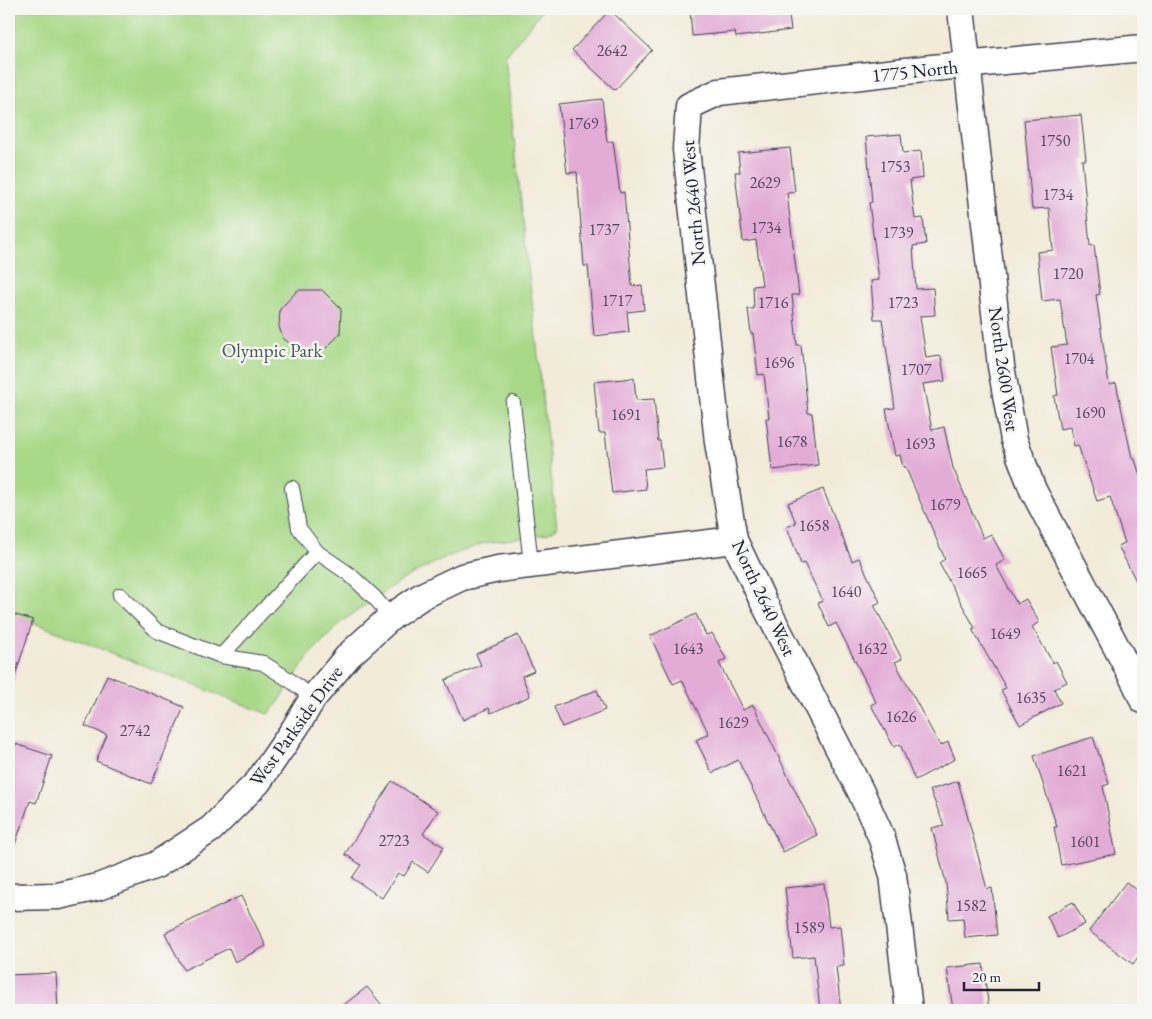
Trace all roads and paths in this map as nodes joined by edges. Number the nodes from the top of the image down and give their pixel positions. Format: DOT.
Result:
graph roads {
  1 [pos="961,9"];
  2 [pos="1143,48"];
  3 [pos="967,65"];
  4 [pos="689,106"];
  5 [pos="513,403"];
  6 [pos="292,488"];
  7 [pos="734,540"];
  8 [pos="317,552"];
  9 [pos="531,564"];
  10 [pos="120,595"];
  11 [pos="390,617"];
  12 [pos="221,656"];
  13 [pos="313,698"];
  14 [pos="1143,700"];
  15 [pos="9,897"];
  16 [pos="909,1010"];
  1 -- 3 [label="street, North 2600 West"];
  2 -- 3 [label="street, 1775 North"];
  3 -- 4 [label="street, 1775 North"];
  3 -- 14 [label="street, North 2600 West"];
  4 -- 7 [label="street, North 2640 West"];
  5 -- 9 [label="lane"];
  6 -- 8 [label="lane"];
  7 -- 9 [label="street, West Parkside Drive"];
  7 -- 16 [label="street, North 2640 West"];
  8 -- 11 [label="lane"];
  8 -- 12 [label="lane"];
  9 -- 11 [label="street, West Parkside Drive"];
  10 -- 12 [label="lane"];
  11 -- 13 [label="street, West Parkside Drive"];
  12 -- 13 [label="lane"];
  13 -- 15 [label="street, West Parkside Drive"];
}
